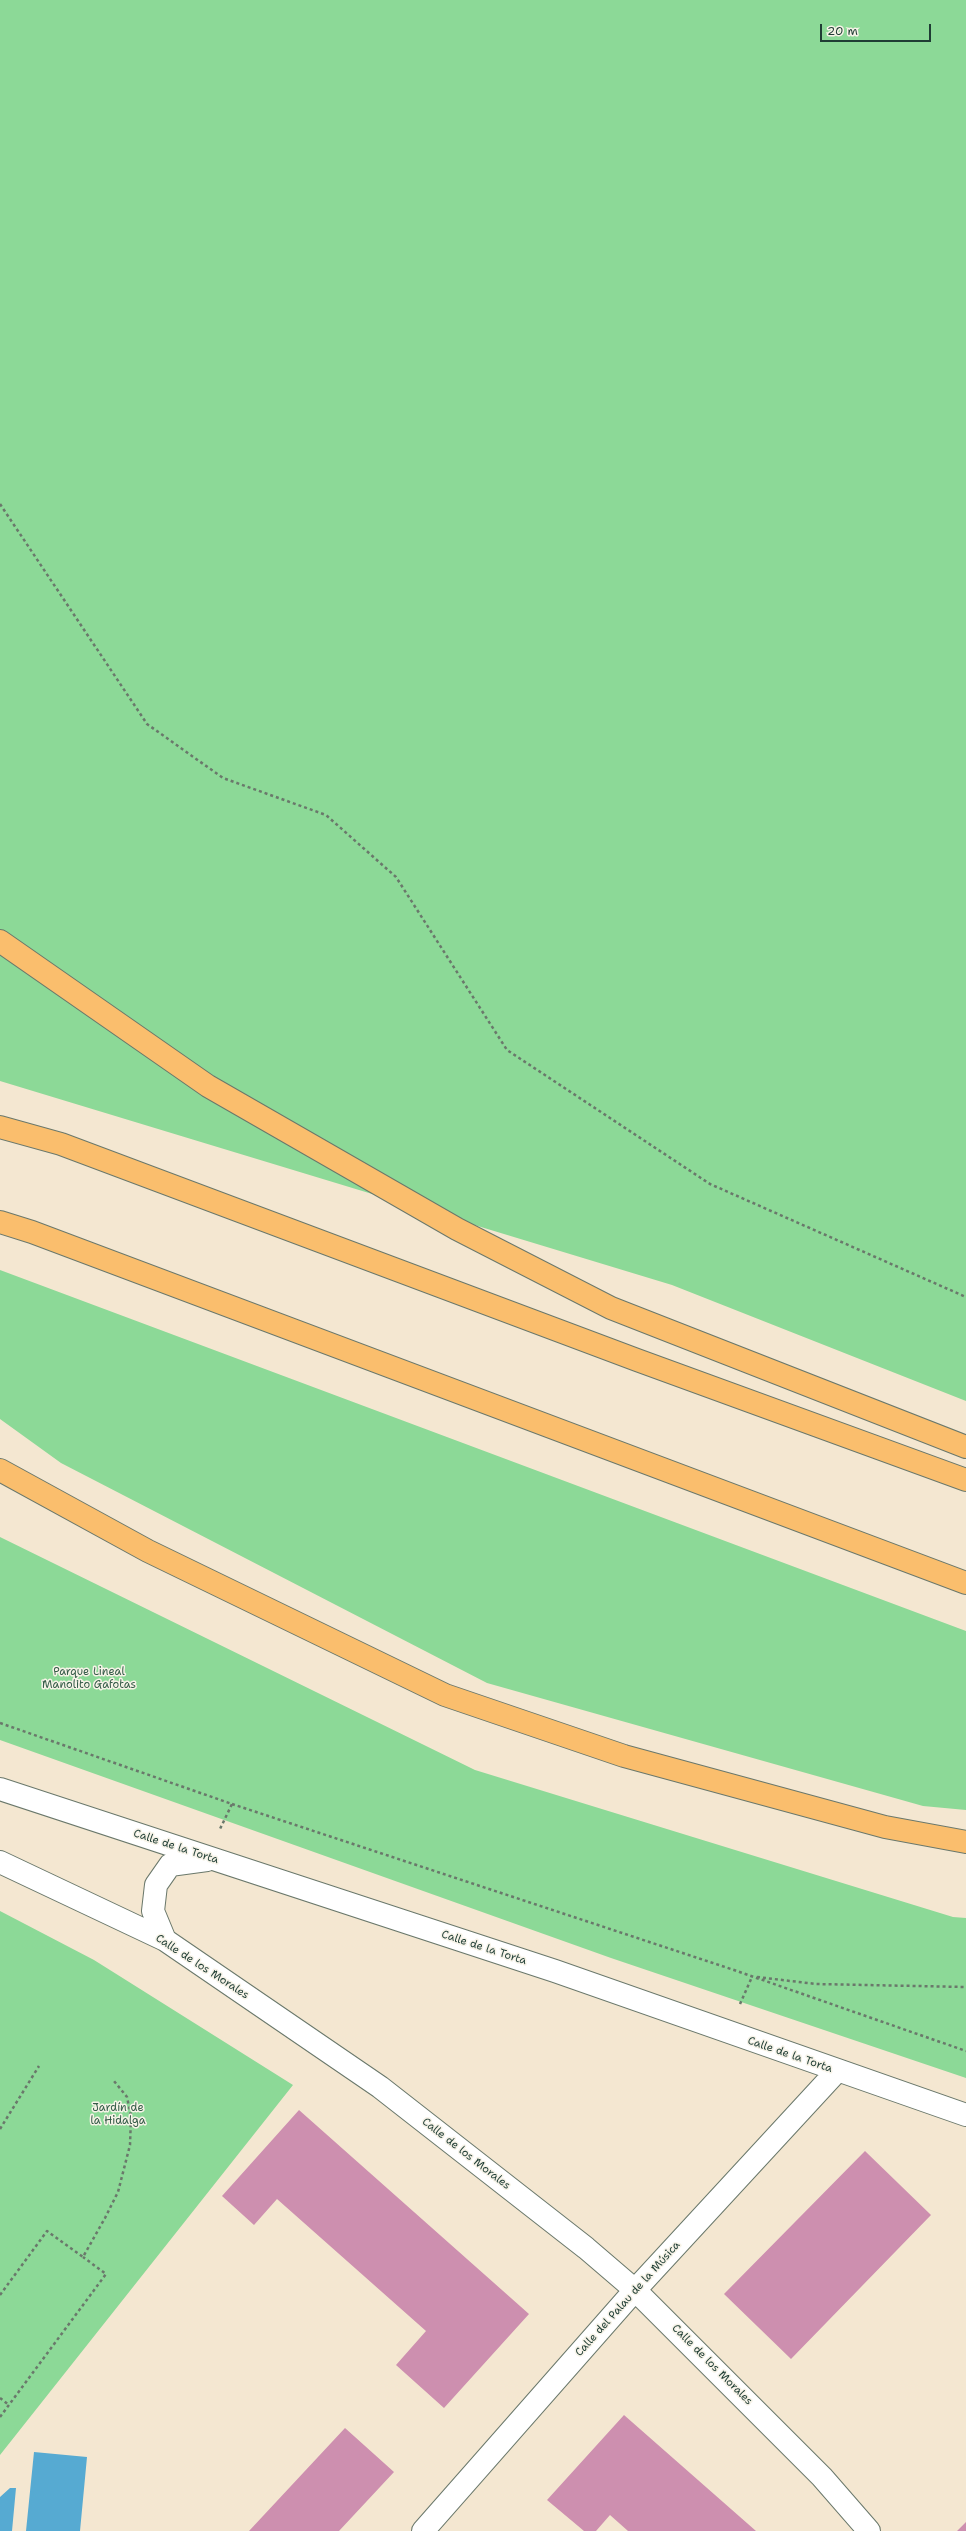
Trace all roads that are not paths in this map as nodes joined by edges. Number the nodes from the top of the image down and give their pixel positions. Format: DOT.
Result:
graph roads {
  1 [pos="0,941"];
  2 [pos="0,1127"];
  3 [pos="0,1222"];
  4 [pos="966,1447"];
  5 [pos="0,1470"];
  6 [pos="966,1480"];
  7 [pos="966,1583"];
  8 [pos="0,1789"];
  9 [pos="966,1842"];
  10 [pos="213,1859"];
  11 [pos="0,1862"];
  12 [pos="165,1940"];
  13 [pos="837,2071"];
  14 [pos="966,2115"];
  15 [pos="635,2290"];
  16 [pos="423,2531"];
  17 [pos="869,2531"];
  1 -- 4 [label="highway"];
  2 -- 6 [label="highway"];
  3 -- 7 [label="highway"];
  5 -- 9 [label="highway"];
  8 -- 10 [label="street, Calle de la Torta"];
  10 -- 12 [label="street"];
  10 -- 13 [label="street, Calle de la Torta"];
  11 -- 12 [label="street, Calle de los Morales"];
  12 -- 15 [label="street, Calle de los Morales"];
  13 -- 14 [label="street, Calle de la Torta"];
  13 -- 15 [label="street, Calle del Palau de la Música"];
  15 -- 16 [label="street, Calle del Palau de la Música"];
  15 -- 17 [label="street, Calle de los Morales"];
}
